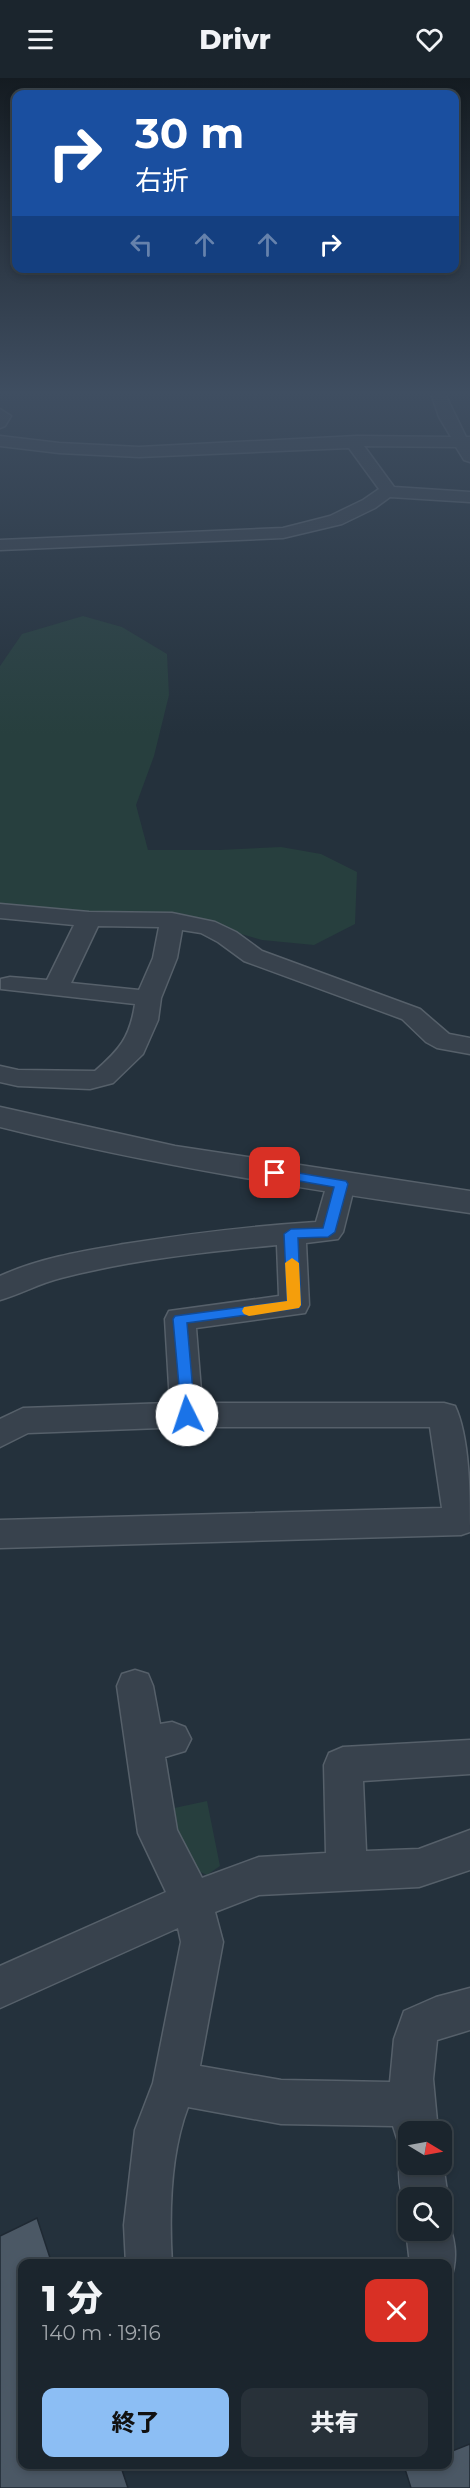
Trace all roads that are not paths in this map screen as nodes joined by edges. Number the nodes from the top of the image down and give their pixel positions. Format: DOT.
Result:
graph roads {
  1 [pos="360,508"];
  2 [pos="0,545"];
  3 [pos="0,911"];
  4 [pos="89,919"];
  5 [pos="172,920"];
  6 [pos="56,988"];
  7 [pos="3,991"];
  8 [pos="148,998"];
  9 [pos="470,1046"];
  10 [pos="0,1074"];
  11 [pos="0,1117"];
  12 [pos="341,1184"];
  13 [pos="470,1202"];
  14 [pos="291,1234"];
  15 [pos="0,1289"];
  16 [pos="187,1415"];
  17 [pos="0,1434"];
  18 [pos="0,1534"];
  19 [pos="135,1686"];
  20 [pos="470,1758"];
  21 [pos="470,1848"];
  22 [pos="347,1871"];
  23 [pos="192,1901"];
  24 [pos="0,1987"];
  25 [pos="470,2009"];
  26 [pos="175,2083"];
  27 [pos="414,2118"];
  28 [pos="430,2241"];
  29 [pos="148,2259"];
  30 [pos="432,2259"];
  1 -- 2 [label="street"];
  3 -- 4 [label="street"];
  4 -- 5 [label="street"];
  4 -- 6 [label="street"];
  5 -- 8 [label="street"];
  5 -- 9 [label="street"];
  6 -- 7 [label="street"];
  6 -- 8 [label="street"];
  8 -- 10 [label="street"];
  11 -- 12 [label="street"];
  12 -- 13 [label="street"];
  12 -- 14 [label="street"];
  14 -- 15 [label="street"];
  14 -- 16 [label="street"];
  16 -- 17 [label="street"];
  16 -- 18 [label="street"];
  19 -- 23 [label="street"];
  20 -- 22 [label="street"];
  21 -- 22 [label="street"];
  22 -- 23 [label="street"];
  23 -- 24 [label="street"];
  23 -- 26 [label="street"];
  25 -- 27 [label="street"];
  26 -- 27 [label="street"];
  26 -- 29 [label="street"];
  28 -- 30 [label="street"];
}
